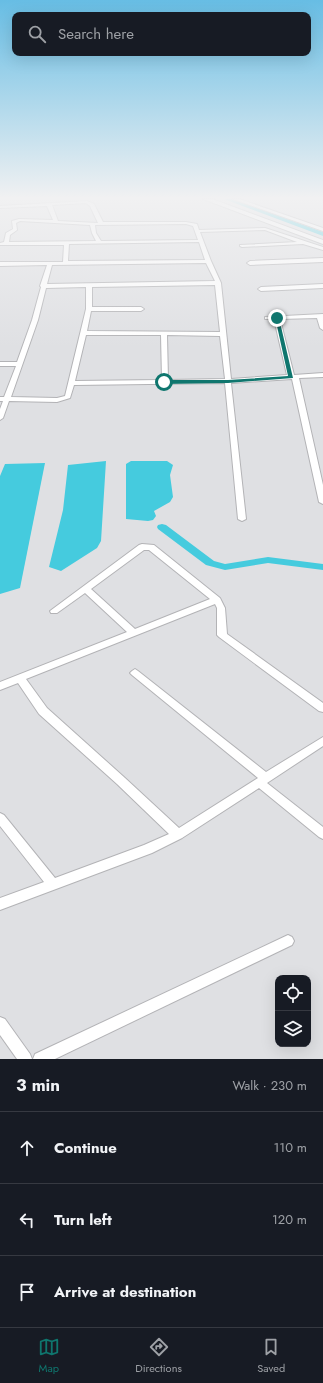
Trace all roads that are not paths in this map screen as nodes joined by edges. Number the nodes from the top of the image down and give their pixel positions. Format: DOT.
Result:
graph roads {
  1 [pos="66,248"];
  2 [pos="204,248"];
  3 [pos="323,260"];
  4 [pos="208,261"];
  5 [pos="65,263"];
  6 [pos="250,263"];
  7 [pos="0,264"];
  8 [pos="50,264"];
  9 [pos="218,283"];
  10 [pos="43,286"];
  11 [pos="89,286"];
  12 [pos="323,286"];
  13 [pos="261,289"];
  14 [pos="89,309"];
  15 [pos="141,309"];
  16 [pos="321,316"];
  17 [pos="267,318"];
  18 [pos="277,318"];
  19 [pos="323,328"];
  20 [pos="83,333"];
  21 [pos="164,334"];
  22 [pos="223,334"];
  23 [pos="0,364"];
  24 [pos="19,364"];
  25 [pos="323,376"];
  26 [pos="293,377"];
  27 [pos="228,381"];
  28 [pos="164,382"];
  29 [pos="72,383"];
  30 [pos="3,400"];
  31 [pos="0,418"];
  32 [pos="323,502"];
  33 [pos="242,519"];
  34 [pos="86,589"];
  35 [pos="217,600"];
  36 [pos="54,611"];
  37 [pos="134,633"];
  38 [pos="135,673"];
  39 [pos="20,678"];
  40 [pos="0,686"];
  41 [pos="323,708"];
  42 [pos="323,741"];
  43 [pos="263,780"];
  44 [pos="0,818"];
  45 [pos="323,834"];
  46 [pos="178,835"];
  47 [pos="53,885"];
  48 [pos="0,904"];
  49 [pos="288,941"];
  50 [pos="0,1024"];
  51 [pos="25,1059"];
  52 [pos="40,1059"];
  1 -- 5 [label="street"];
  2 -- 4 [label="street"];
  3 -- 6 [label="street"];
  4 -- 5 [label="street"];
  4 -- 9 [label="street"];
  5 -- 8 [label="street"];
  7 -- 8 [label="street"];
  8 -- 10 [label="street"];
  9 -- 11 [label="street"];
  9 -- 22 [label="street"];
  10 -- 11 [label="street"];
  10 -- 24 [label="street"];
  11 -- 14 [label="street"];
  12 -- 13 [label="street"];
  14 -- 15 [label="street"];
  14 -- 20 [label="street"];
  16 -- 18 [label="street"];
  16 -- 19 [label="street"];
  17 -- 18 [label="street"];
  18 -- 26 [label="street"];
  20 -- 21 [label="street"];
  20 -- 29 [label="street"];
  21 -- 22 [label="street"];
  21 -- 28 [label="street"];
  22 -- 27 [label="street"];
  23 -- 24 [label="street"];
  24 -- 30 [label="street"];
  25 -- 26 [label="street"];
  26 -- 27 [label="street"];
  26 -- 32 [label="street"];
  27 -- 28 [label="street"];
  27 -- 33 [label="street"];
  28 -- 29 [label="street"];
  29 -- 30 [label="street"];
  30 -- 31 [label="street"];
  34 -- 35 [label="street"];
  34 -- 36 [label="street"];
  34 -- 37 [label="street"];
  35 -- 37 [label="street"];
  35 -- 41 [label="street"];
  37 -- 39 [label="street"];
  38 -- 43 [label="street"];
  39 -- 40 [label="street"];
  39 -- 46 [label="street"];
  42 -- 43 [label="street"];
  43 -- 45 [label="street"];
  43 -- 46 [label="street"];
  44 -- 47 [label="street"];
  46 -- 47 [label="street"];
  47 -- 48 [label="street"];
  49 -- 52 [label="street"];
  50 -- 51 [label="street"];
}
